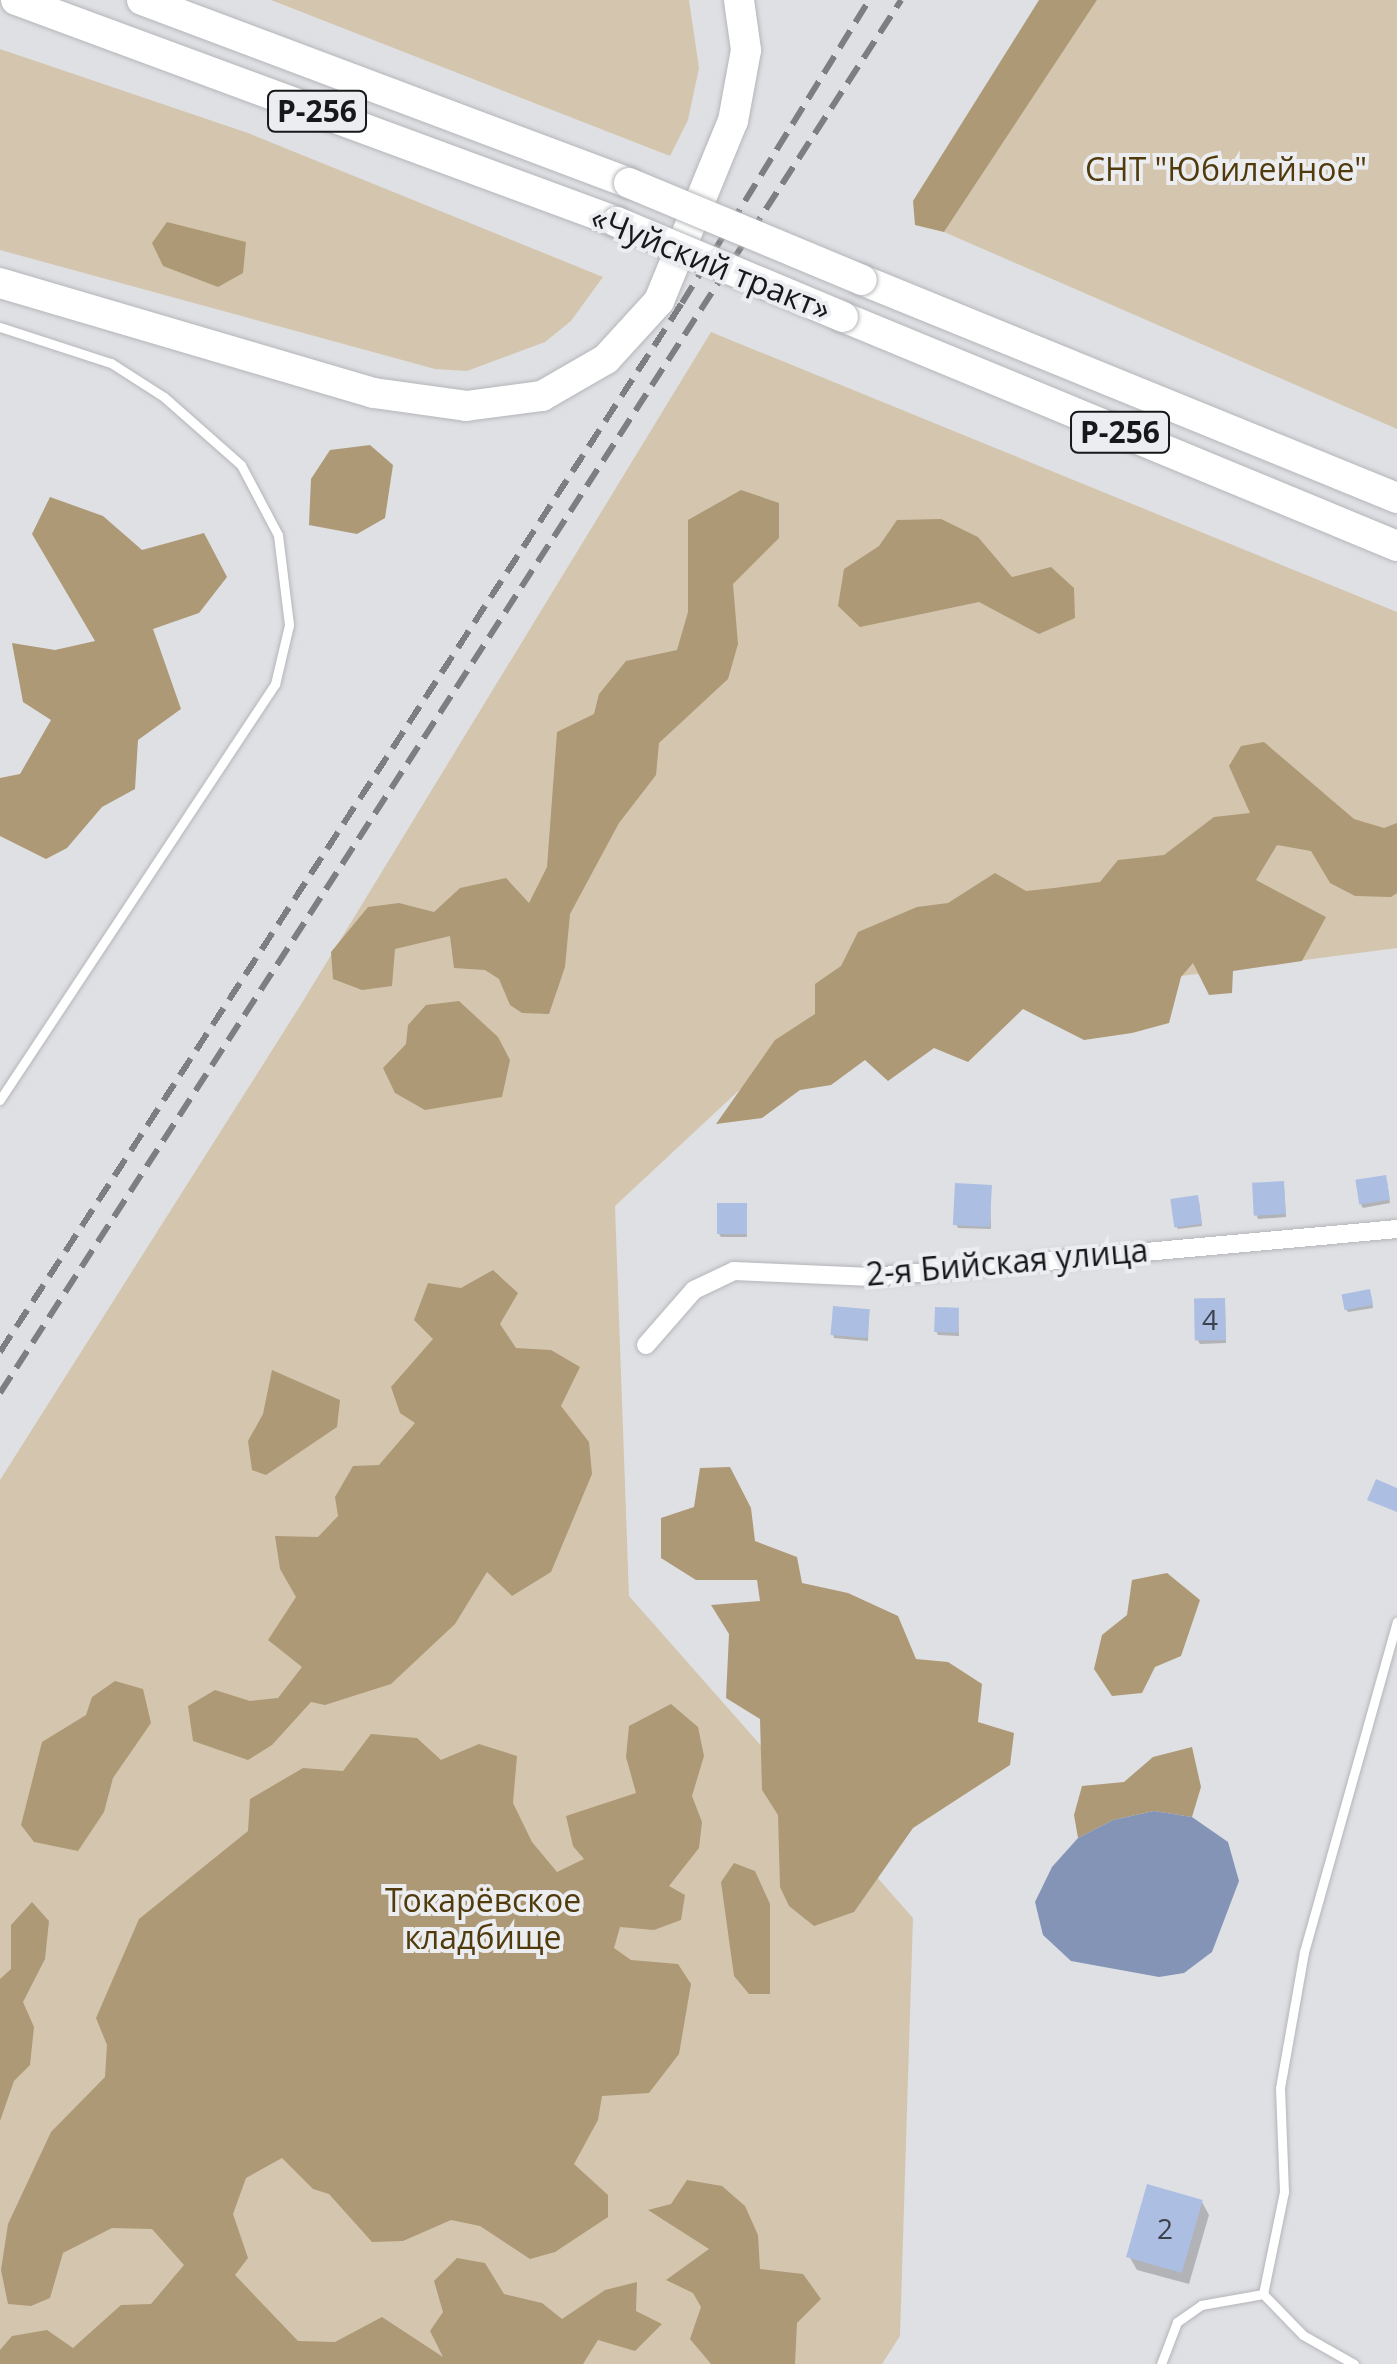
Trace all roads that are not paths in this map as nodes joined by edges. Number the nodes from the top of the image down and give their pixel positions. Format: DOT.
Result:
graph roads {
  1 [pos="16,0"];
  2 [pos="142,0"];
  3 [pos="739,0"];
  4 [pos="0,283"];
  5 [pos="0,327"];
  6 [pos="1397,498"];
  7 [pos="1397,546"];
  8 [pos="0,1100"];
  9 [pos="1397,1229"];
  10 [pos="646,1345"];
  11 [pos="1397,1622"];
  12 [pos="1263,2294"];
  13 [pos="1161,2364"];
  14 [pos="1354,2364"];
  1 -- 7 [label="highway, «Чуйский тракт» / Р-256, bridge"];
  2 -- 6 [label="highway, «Чуйский тракт» / Р-256, bridge"];
  3 -- 4 [label="highway"];
  5 -- 8 [label="lane"];
  9 -- 10 [label="street, 2-я Бийская улица"];
  11 -- 12 [label="lane"];
  12 -- 13 [label="lane"];
  12 -- 14 [label="lane"];
}
